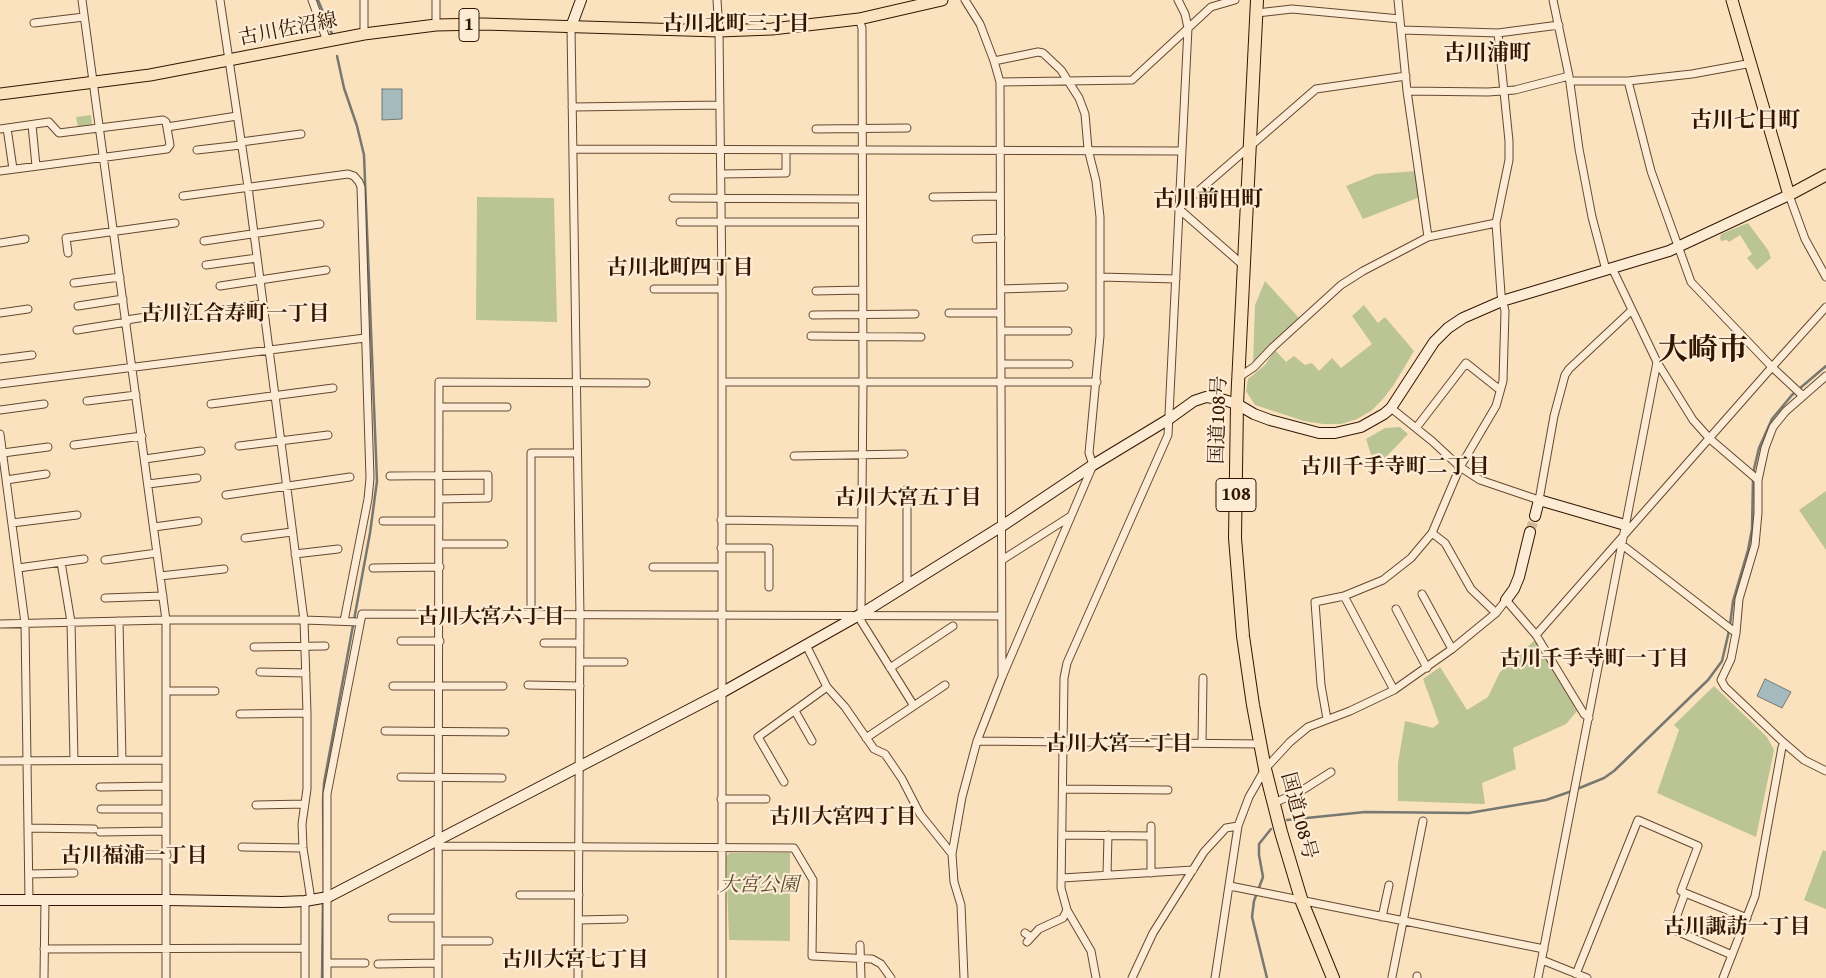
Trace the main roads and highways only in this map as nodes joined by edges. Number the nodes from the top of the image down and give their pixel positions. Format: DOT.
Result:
graph roads {
  1 [pos="942,0"];
  2 [pos="1732,0"];
  3 [pos="1257,6"];
  4 [pos="0,94"];
  5 [pos="1826,175"];
  6 [pos="1333,978"];
  1 -- 4 [label="main road, 古川佐沼線 / 1"];
  2 -- 5 [label="main road"];
  3 -- 6 [label="highway, 国道108号 / 108"];
}
